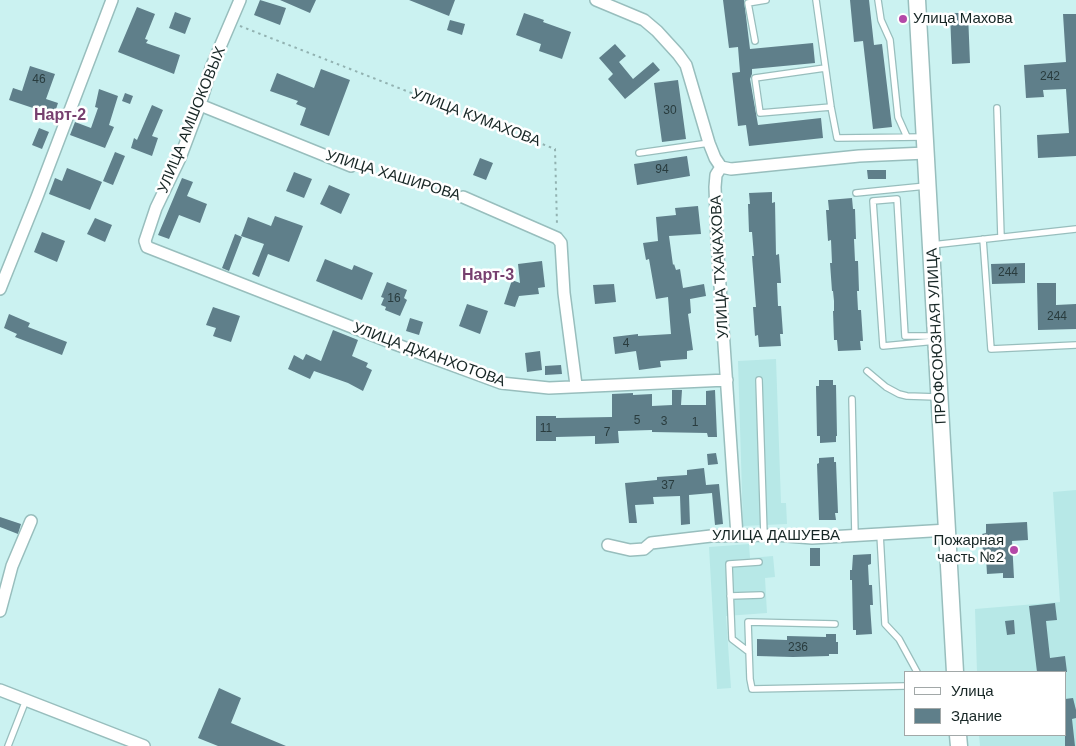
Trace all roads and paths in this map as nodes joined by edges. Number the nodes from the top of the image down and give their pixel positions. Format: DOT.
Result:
graph roads {
  1 [pos="112,0"];
  2 [pos="240,0"];
  3 [pos="596,0"];
  4 [pos="766,0"];
  5 [pos="816,0"];
  6 [pos="878,0"];
  7 [pos="917,0"];
  8 [pos="231,23"];
  9 [pos="755,41"];
  10 [pos="825,68"];
  11 [pos="200,105"];
  12 [pos="831,107"];
  13 [pos="997,108"];
  14 [pos="907,137"];
  15 [pos="710,143"];
  16 [pos="925,145"];
  17 [pos="639,153"];
  18 [pos="351,166"];
  19 [pos="721,167"];
  20 [pos="928,186"];
  21 [pos="856,193"];
  22 [pos="463,197"];
  23 [pos="1076,229"];
  24 [pos="1001,236"];
  25 [pos="557,238"];
  26 [pos="983,238"];
  27 [pos="145,241"];
  28 [pos="932,245"];
  29 [pos="0,289"];
  30 [pos="937,339"];
  31 [pos="1076,345"];
  32 [pos="867,371"];
  33 [pos="727,380"];
  34 [pos="759,380"];
  35 [pos="576,385"];
  36 [pos="940,397"];
  37 [pos="852,399"];
  38 [pos="31,521"];
  39 [pos="948,530"];
  40 [pos="880,534"];
  41 [pos="764,535"];
  42 [pos="856,535"];
  43 [pos="737,536"];
  44 [pos="608,545"];
  45 [pos="759,562"];
  46 [pos="761,595"];
  47 [pos="730,596"];
  48 [pos="0,611"];
  49 [pos="835,624"];
  50 [pos="749,652"];
  51 [pos="916,671"];
  52 [pos="955,671"];
  53 [pos="904,686"];
  54 [pos="0,690"];
  55 [pos="26,700"];
  56 [pos="8,746"];
  57 [pos="144,746"];
  1 -- 29 [label="street"];
  2 -- 8 [label="street, УЛИЦА АМШОКОВЫХ"];
  3 -- 15 [label="street"];
  4 -- 9 [label="lane"];
  5 -- 10 [label="lane"];
  6 -- 14 [label="lane"];
  7 -- 16 [label="street, ПРОФСОЮЗНАЯ УЛИЦА"];
  8 -- 11 [label="street, УЛИЦА АМШОКОВЫХ"];
  8 -- 25 [label="path, УЛИЦА КУМАХОВА"];
  10 -- 12 [label="lane"];
  10 -- 12 [label="lane"];
  11 -- 18 [label="street, УЛИЦА ХАШИРОВА"];
  11 -- 27 [label="street, УЛИЦА АМШОКОВЫХ"];
  12 -- 14 [label="lane"];
  13 -- 24 [label="lane"];
  14 -- 16 [label="lane"];
  15 -- 17 [label="lane"];
  15 -- 19 [label="street"];
  16 -- 19 [label="street"];
  16 -- 20 [label="street, ПРОФСОЮЗНАЯ УЛИЦА"];
  18 -- 22 [label="path, УЛИЦА ХАШИРОВА"];
  19 -- 33 [label="street, УЛИЦА ТХАКАХОВА"];
  20 -- 21 [label="lane"];
  20 -- 28 [label="street, ПРОФСОЮЗНАЯ УЛИЦА"];
  22 -- 25 [label="street, УЛИЦА ХАШИРОВА"];
  23 -- 24 [label="lane"];
  24 -- 26 [label="lane"];
  25 -- 35 [label="street"];
  26 -- 28 [label="lane"];
  26 -- 31 [label="lane"];
  27 -- 35 [label="street, УЛИЦА ДЖАНХОТОВА"];
  28 -- 30 [label="street, ПРОФСОЮЗНАЯ УЛИЦА"];
  30 -- 30 [label="lane"];
  30 -- 36 [label="street, ПРОФСОЮЗНАЯ УЛИЦА"];
  32 -- 36 [label="lane"];
  33 -- 35 [label="street, УЛИЦА ДЖАНХОТОВА"];
  33 -- 43 [label="street"];
  34 -- 41 [label="lane"];
  36 -- 39 [label="street, ПРОФСОЮЗНАЯ УЛИЦА"];
  37 -- 42 [label="lane"];
  38 -- 48 [label="street"];
  39 -- 40 [label="street, УЛИЦА ДАШУЕВА"];
  39 -- 52 [label="street, ПРОФСОЮЗНАЯ УЛИЦА"];
  40 -- 42 [label="street, УЛИЦА ДАШУЕВА"];
  40 -- 51 [label="lane"];
  41 -- 42 [label="street, УЛИЦА ДАШУЕВА"];
  41 -- 43 [label="street, УЛИЦА ДАШУЕВА"];
  43 -- 44 [label="street, УЛИЦА ДАШУЕВА"];
  45 -- 47 [label="lane"];
  46 -- 47 [label="lane"];
  47 -- 50 [label="lane"];
  49 -- 50 [label="lane"];
  50 -- 53 [label="lane"];
  54 -- 55 [label="street"];
  55 -- 56 [label="lane"];
  55 -- 57 [label="street"];
}
